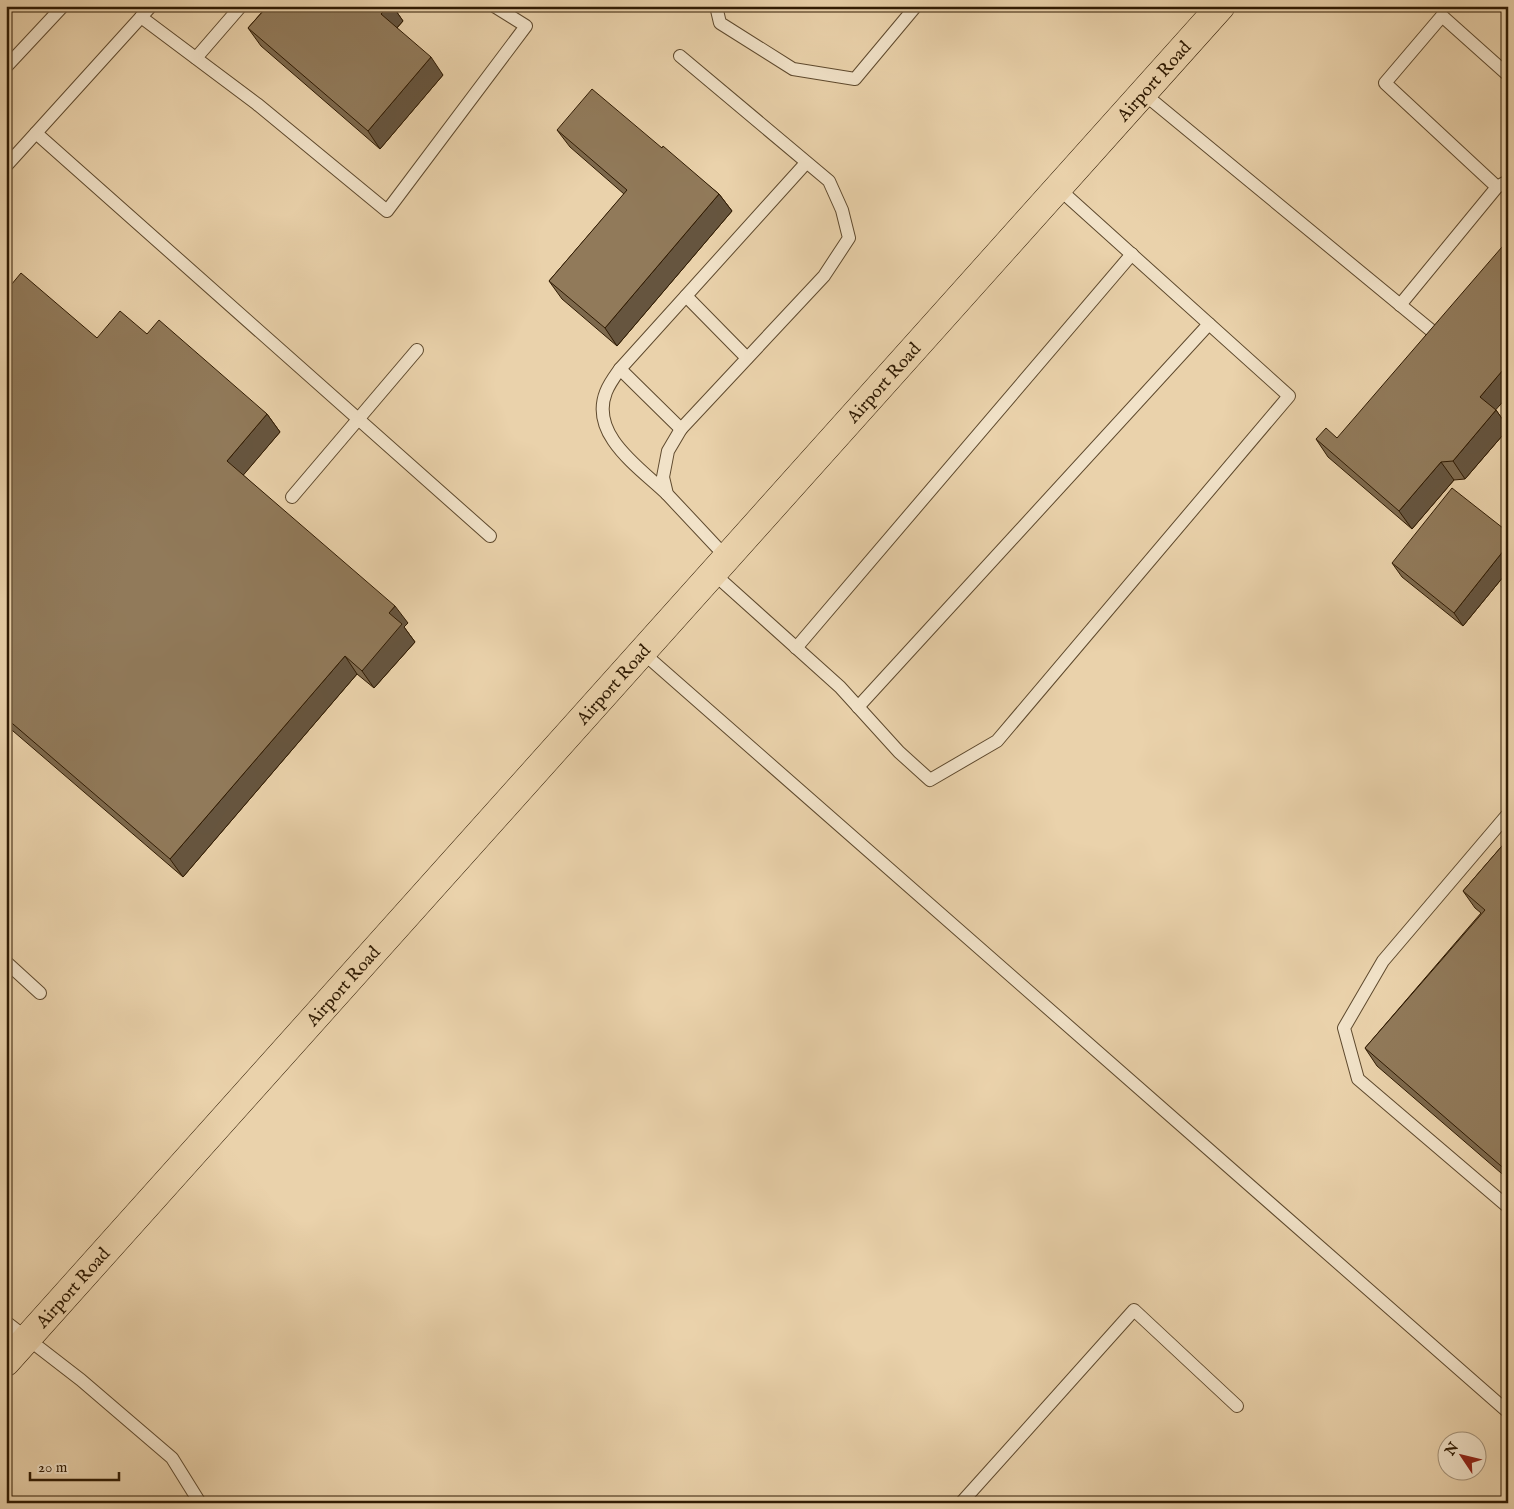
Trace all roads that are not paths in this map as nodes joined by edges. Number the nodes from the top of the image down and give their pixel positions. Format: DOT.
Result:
graph roads {
  1 [pos="62,6"];
  2 [pos="151,6"];
  3 [pos="241,6"];
  4 [pos="494,6"];
  5 [pos="716,6"];
  6 [pos="916,6"];
  7 [pos="1221,6"];
  8 [pos="141,17"];
  9 [pos="680,56"];
  10 [pos="196,58"];
  11 [pos="6,67"];
  12 [pos="1508,75"];
  13 [pos="1143,93"];
  14 [pos="36,133"];
  15 [pos="806,162"];
  16 [pos="6,166"];
  17 [pos="1502,184"];
  18 [pos="1058,188"];
  19 [pos="1132,254"];
  20 [pos="686,296"];
  21 [pos="1400,305"];
  22 [pos="1209,324"];
  23 [pos="1454,349"];
  24 [pos="417,350"];
  25 [pos="747,358"];
  26 [pos="620,368"];
  27 [pos="359,420"];
  28 [pos="681,429"];
  29 [pos="668,494"];
  30 [pos="292,497"];
  31 [pos="490,536"];
  32 [pos="720,565"];
  33 [pos="796,648"];
  34 [pos="642,652"];
  35 [pos="858,707"];
  36 [pos="1508,814"];
  37 [pos="6,962"];
  38 [pos="40,992"];
  39 [pos="1508,1207"];
  40 [pos="6,1322"];
  41 [pos="26,1340"];
  42 [pos="6,1362"];
  43 [pos="1238,1406"];
  44 [pos="1508,1412"];
  45 [pos="200,1503"];
  46 [pos="961,1503"];
  1 -- 11 [label="lane"];
  2 -- 8 [label="lane"];
  3 -- 10 [label="lane"];
  4 -- 10 [label="lane"];
  5 -- 6 [label="lane"];
  7 -- 13 [label="highway, Airport Road"];
  8 -- 10 [label="lane"];
  8 -- 14 [label="lane"];
  9 -- 15 [label="lane"];
  12 -- 17 [label="lane"];
  13 -- 18 [label="highway, Airport Road"];
  13 -- 21 [label="lane"];
  14 -- 16 [label="lane"];
  14 -- 27 [label="lane"];
  15 -- 20 [label="lane"];
  15 -- 25 [label="lane"];
  17 -- 21 [label="lane"];
  18 -- 19 [label="lane"];
  18 -- 32 [label="highway, Airport Road"];
  19 -- 22 [label="lane"];
  19 -- 33 [label="lane"];
  20 -- 25 [label="lane"];
  20 -- 26 [label="lane"];
  21 -- 23 [label="lane"];
  22 -- 35 [label="lane"];
  22 -- 35 [label="lane"];
  24 -- 27 [label="lane"];
  25 -- 28 [label="lane"];
  26 -- 28 [label="lane"];
  26 -- 29 [label="lane"];
  27 -- 30 [label="lane"];
  27 -- 31 [label="lane"];
  28 -- 29 [label="lane"];
  29 -- 32 [label="lane"];
  32 -- 33 [label="lane"];
  32 -- 34 [label="highway, Airport Road"];
  33 -- 35 [label="lane"];
  34 -- 41 [label="highway, Airport Road"];
  34 -- 44 [label="lane"];
  36 -- 39 [label="lane"];
  37 -- 38 [label="lane"];
  40 -- 41 [label="lane"];
  41 -- 42 [label="highway, Airport Road"];
  41 -- 45 [label="lane"];
  43 -- 46 [label="lane"];
}
